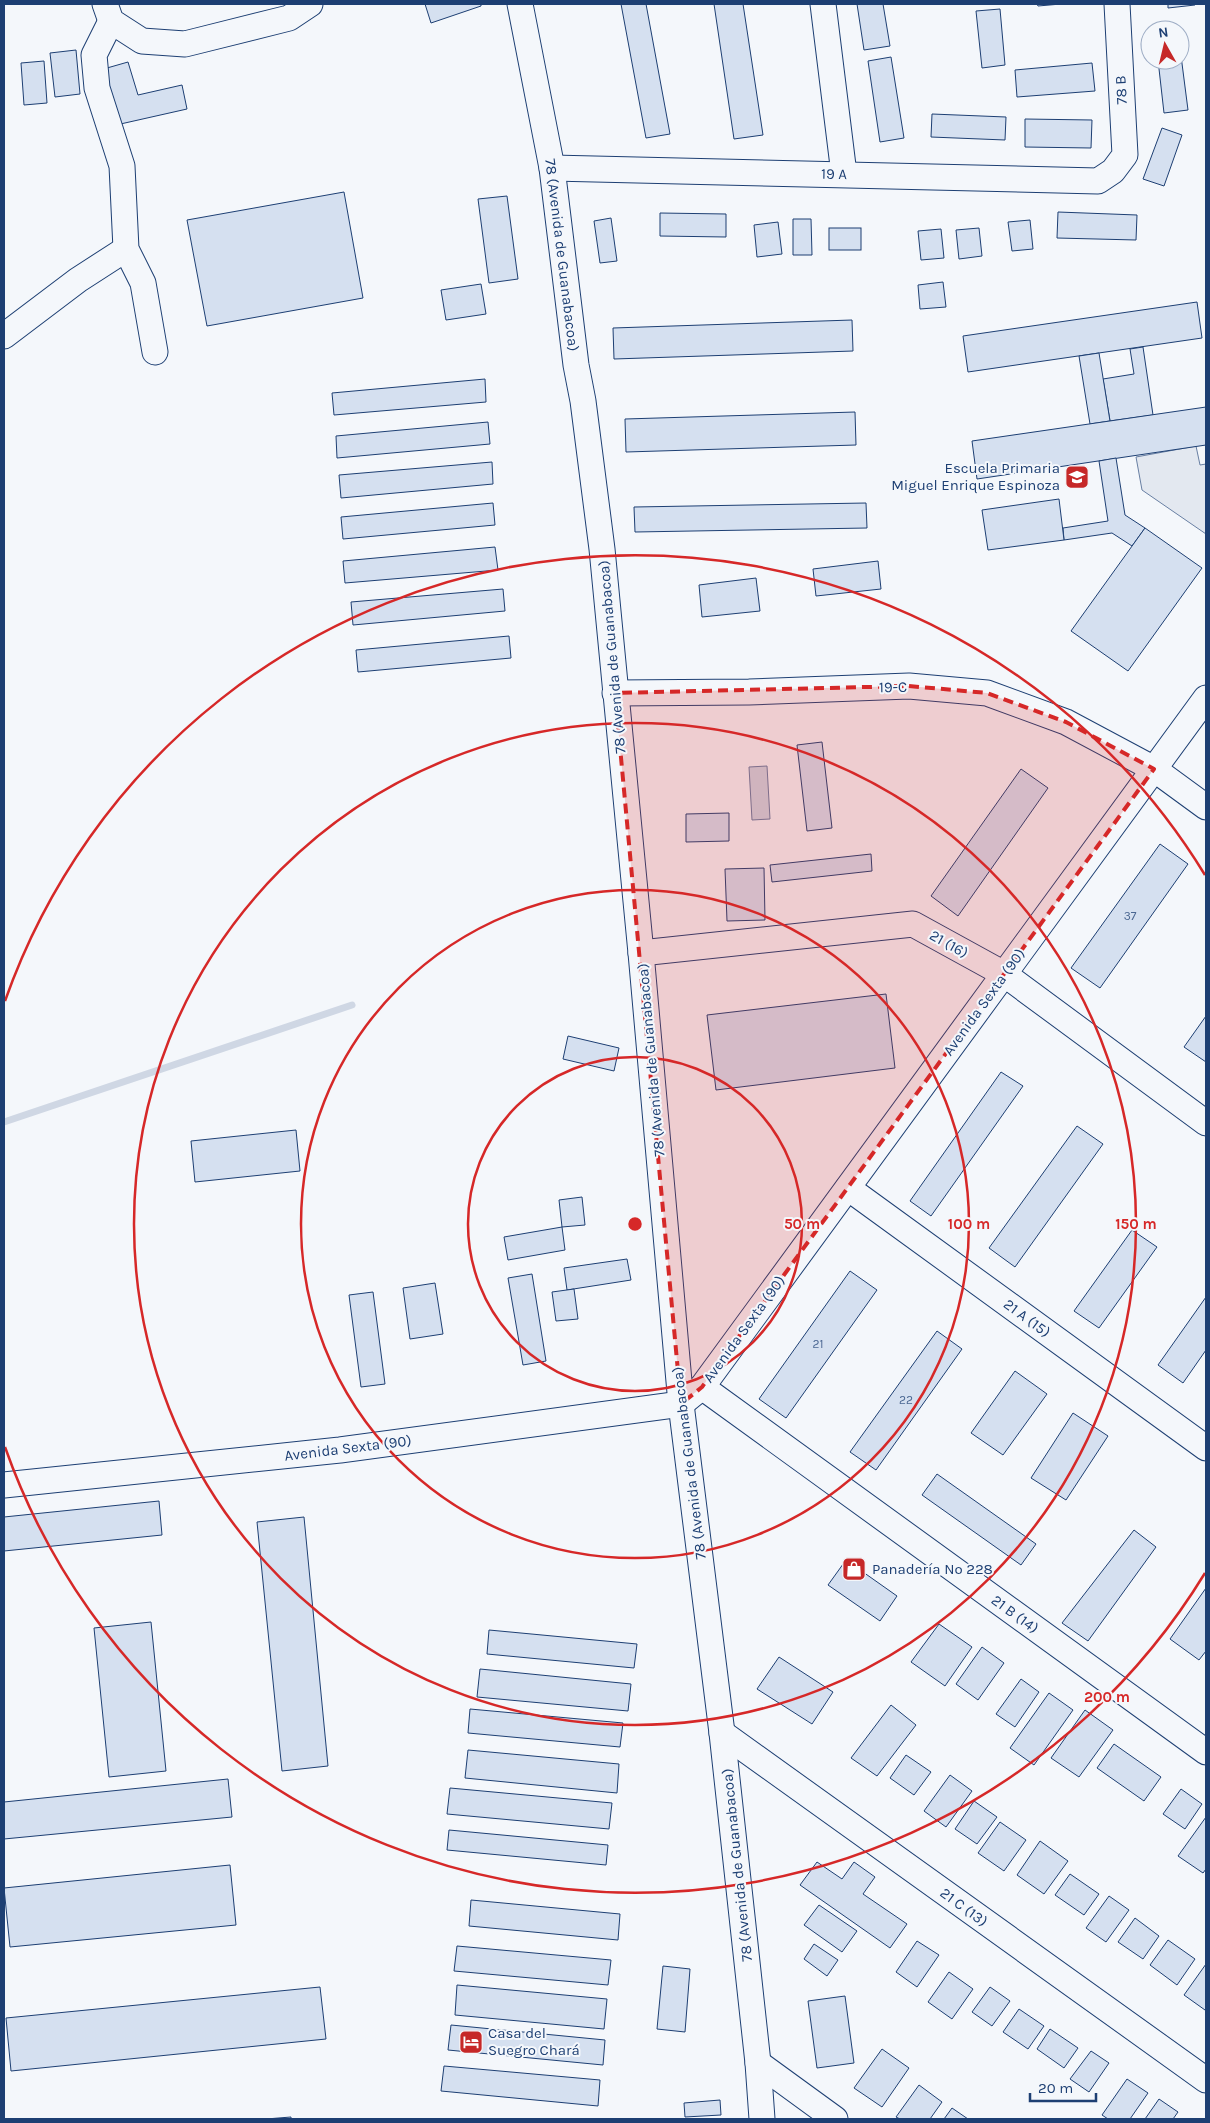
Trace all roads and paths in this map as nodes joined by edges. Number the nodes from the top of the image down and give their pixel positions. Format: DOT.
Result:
graph roads {
  1 [pos="310,4"];
  2 [pos="520,4"];
  3 [pos="823,4"];
  4 [pos="1117,4"];
  5 [pos="108,12"];
  6 [pos="552,168"];
  7 [pos="1113,171"];
  8 [pos="844,174"];
  9 [pos="126,249"];
  10 [pos="4,336"];
  11 [pos="155,352"];
  12 [pos="615,693"];
  13 [pos="1206,698"];
  14 [pos="1154,769"];
  15 [pos="1206,807"];
  16 [pos="641,953"];
  17 [pos="1004,974"];
  18 [pos="1206,1123"];
  19 [pos="848,1188"];
  20 [pos="702,1387"];
  21 [pos="681,1404"];
  22 [pos="1206,1448"];
  23 [pos="4,1486"];
  24 [pos="722,1733"];
  25 [pos="1206,1752"];
  26 [pos="758,2063"];
  27 [pos="1206,2080"];
  28 [pos="762,2119"];
  29 [pos="835,2119"];
  1 -- 5 [label="street"];
  2 -- 6 [label="street, 78 (Avenida de Guanabacoa)"];
  3 -- 8 [label="street"];
  4 -- 7 [label="street, 78 B"];
  5 -- 9 [label="street"];
  6 -- 8 [label="street, 19 A"];
  6 -- 12 [label="street, 78 (Avenida de Guanabacoa)"];
  7 -- 8 [label="street, 19 A"];
  9 -- 10 [label="street"];
  9 -- 11 [label="street"];
  12 -- 14 [label="street, 19-C"];
  12 -- 16 [label="street, 78 (Avenida de Guanabacoa)"];
  13 -- 14 [label="street, Avenida Sexta (90)"];
  14 -- 15 [label="street, 19-C"];
  14 -- 17 [label="street, Avenida Sexta (90)"];
  16 -- 17 [label="street, 21 (16)"];
  16 -- 21 [label="street, 78 (Avenida de Guanabacoa)"];
  17 -- 18 [label="street, 21 (16)"];
  17 -- 19 [label="street, Avenida Sexta (90)"];
  19 -- 20 [label="street, Avenida Sexta (90)"];
  19 -- 22 [label="street, 21 A (15)"];
  20 -- 21 [label="street, Avenida Sexta (90)"];
  20 -- 25 [label="street, 21 B (14)"];
  21 -- 23 [label="street, Avenida Sexta (90)"];
  21 -- 24 [label="street, 78 (Avenida de Guanabacoa)"];
  24 -- 26 [label="street, 78 (Avenida de Guanabacoa)"];
  24 -- 27 [label="street, 21 C (13)"];
  26 -- 28 [label="street, 78 (Avenida de Guanabacoa)"];
  26 -- 29 [label="street"];
}
